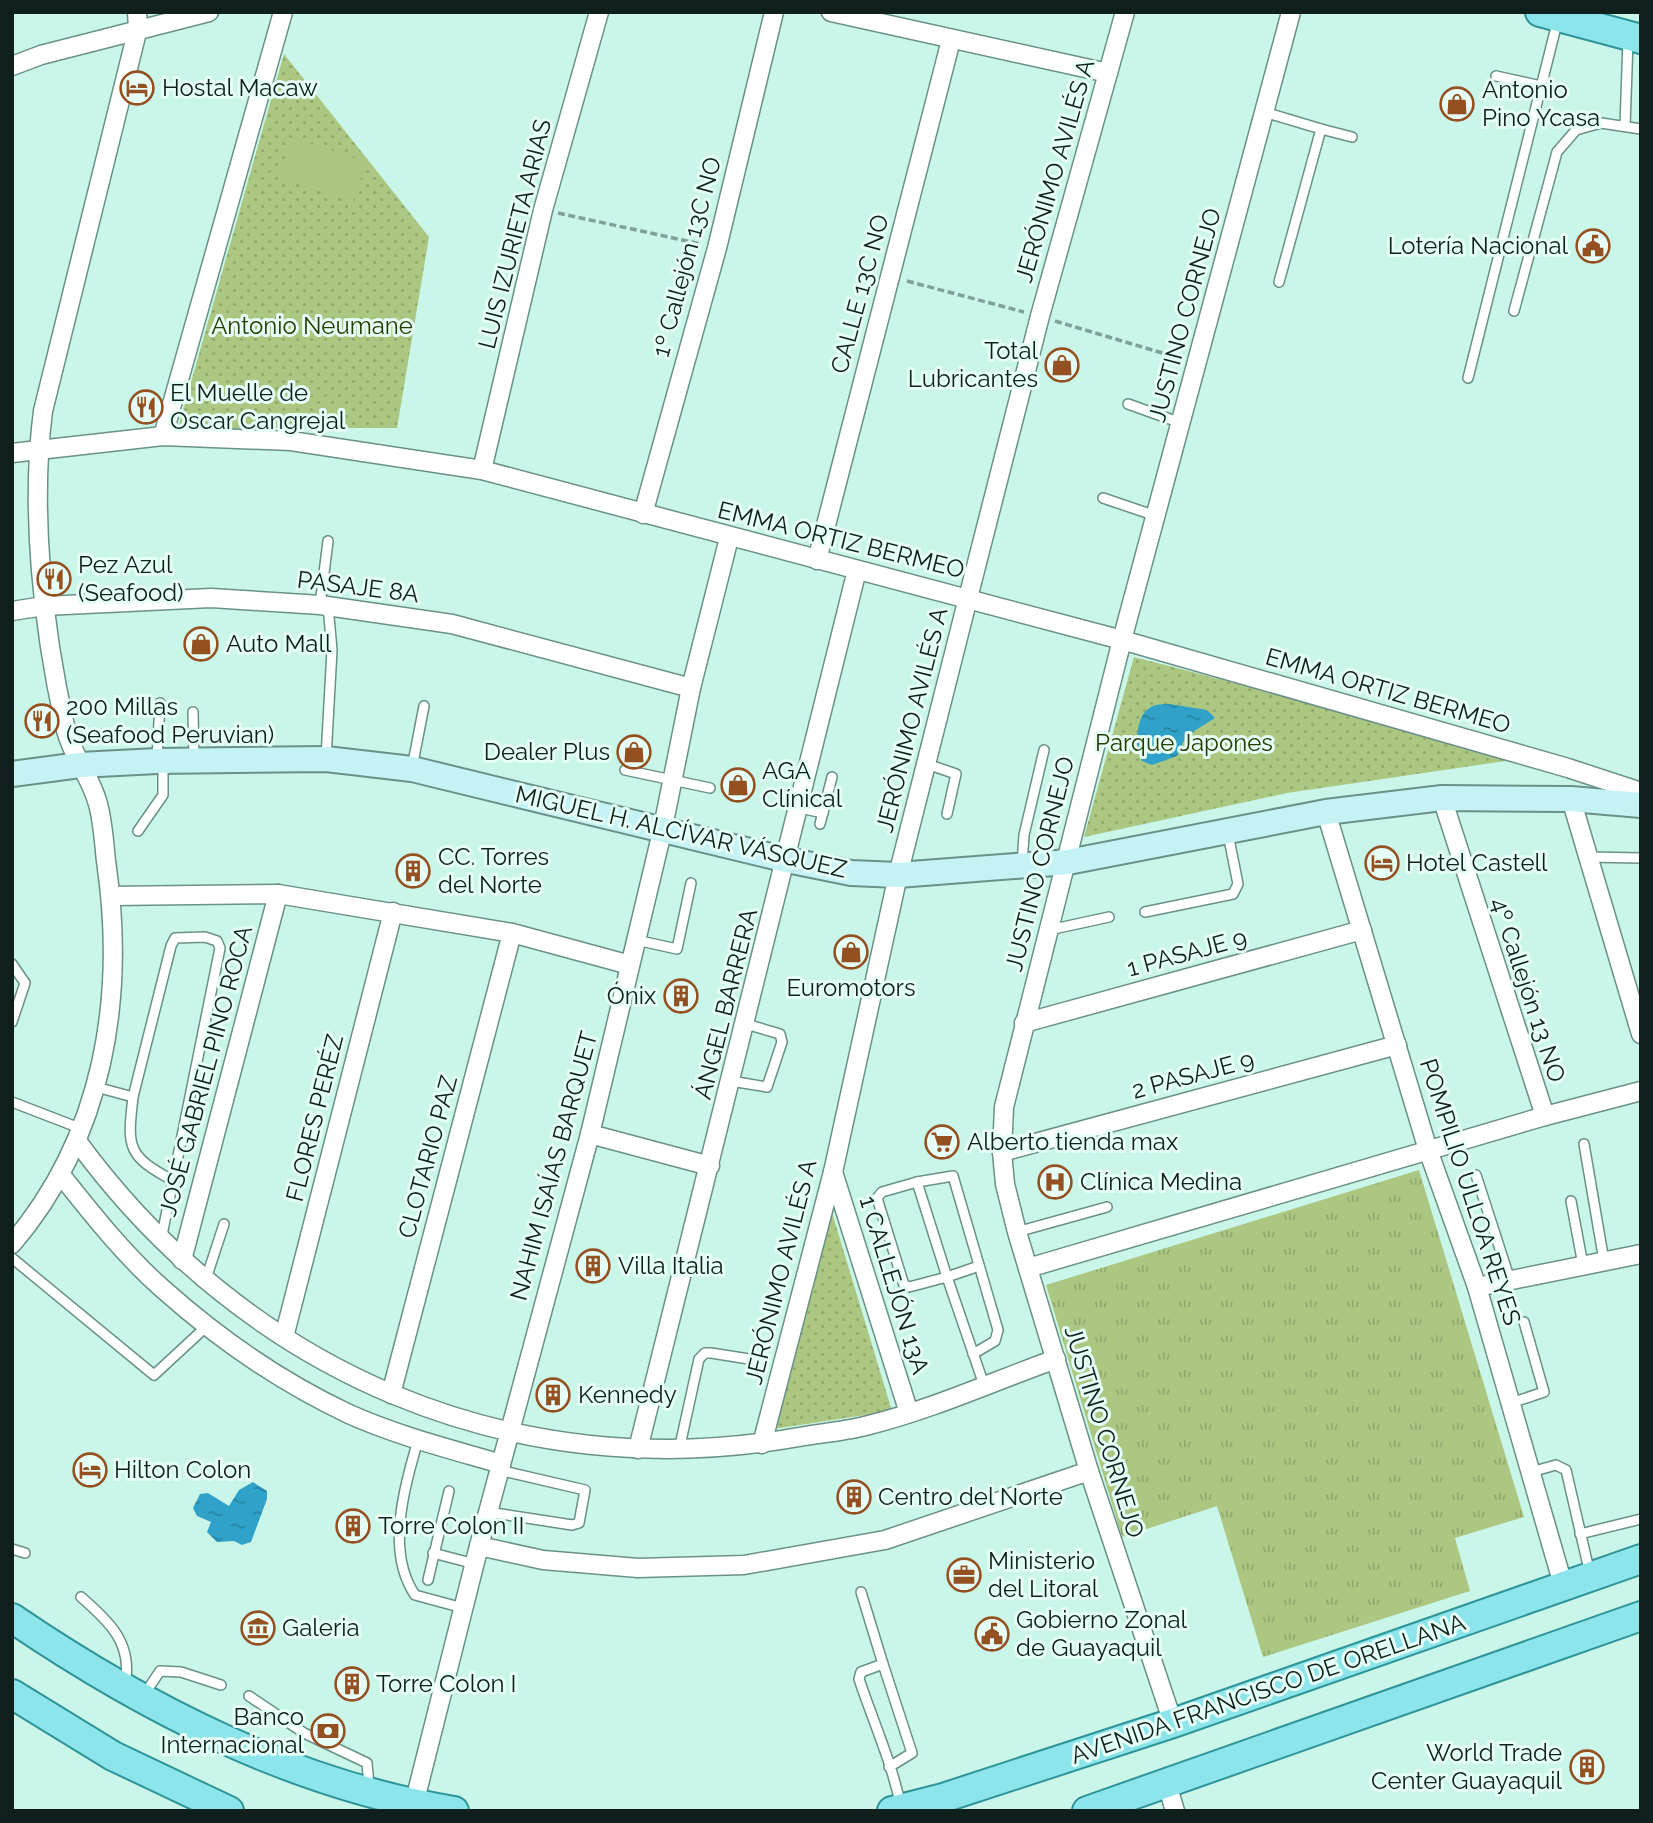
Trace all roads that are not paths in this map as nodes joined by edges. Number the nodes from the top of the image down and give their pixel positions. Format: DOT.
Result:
graph roads {
  1 [pos="209,12"];
  2 [pos="283,12"];
  3 [pos="599,12"];
  4 [pos="774,12"];
  5 [pos="831,12"];
  6 [pos="1125,12"];
  7 [pos="1291,12"];
  8 [pos="1549,15"];
  9 [pos="137,20"];
  10 [pos="1635,37"];
  11 [pos="951,40"];
  12 [pos="12,66"];
  13 [pos="1108,73"];
  14 [pos="1496,76"];
  15 [pos="1541,86"];
  16 [pos="1264,112"];
  17 [pos="1625,126"];
  18 [pos="1321,129"];
  19 [pos="1641,129"];
  20 [pos="1352,137"];
  21 [pos="1279,282"];
  22 [pos="1514,311"];
  23 [pos="1468,378"];
  24 [pos="1128,404"];
  25 [pos="1181,423"];
  26 [pos="163,436"];
  27 [pos="38,450"];
  28 [pos="12,453"];
  29 [pos="482,470"];
  30 [pos="1103,498"];
  31 [pos="643,514"];
  32 [pos="1156,516"];
  33 [pos="729,538"];
  34 [pos="328,541"];
  35 [pos="817,560"];
  36 [pos="857,570"];
  37 [pos="968,598"];
  38 [pos="324,605"];
  39 [pos="44,606"];
  40 [pos="12,611"];
  41 [pos="1122,640"];
  42 [pos="691,688"];
  43 [pos="160,703"];
  44 [pos="424,706"];
  45 [pos="192,712"];
  46 [pos="1044,750"];
  47 [pos="194,760"];
  48 [pos="326,760"];
  49 [pos="160,761"];
  50 [pos="927,764"];
  51 [pos="80,765"];
  52 [pos="412,769"];
  53 [pos="625,770"];
  54 [pos="12,774"];
  55 [pos="832,777"];
  56 [pos="672,781"];
  57 [pos="710,788"];
  58 [pos="1641,792"];
  59 [pos="1442,798"];
  60 [pos="1571,799"];
  61 [pos="1641,804"];
  62 [pos="800,808"];
  63 [pos="1326,812"];
  64 [pos="823,813"];
  65 [pos="947,814"];
  66 [pos="820,824"];
  67 [pos="138,831"];
  68 [pos="662,832"];
  69 [pos="1228,832"];
  70 [pos="1588,857"];
  71 [pos="1641,858"];
  72 [pos="787,860"];
  73 [pos="1068,862"];
  74 [pos="1022,865"];
  75 [pos="898,875"];
  76 [pos="691,883"];
  77 [pos="278,894"];
  78 [pos="111,896"];
  79 [pos="394,912"];
  80 [pos="1145,912"];
  81 [pos="1109,917"];
  82 [pos="1049,930"];
  83 [pos="1362,930"];
  84 [pos="512,933"];
  85 [pos="636,940"];
  86 [pos="12,964"];
  87 [pos="630,965"];
  88 [pos="12,1022"];
  89 [pos="1024,1023"];
  90 [pos="746,1024"];
  91 [pos="1641,1034"];
  92 [pos="1397,1045"];
  93 [pos="732,1081"];
  94 [pos="96,1087"];
  95 [pos="1641,1091"];
  96 [pos="133,1097"];
  97 [pos="12,1102"];
  98 [pos="1545,1116"];
  99 [pos="590,1134"];
  100 [pos="79,1135"];
  101 [pos="1584,1144"];
  102 [pos="1428,1150"];
  103 [pos="1002,1152"];
  104 [pos="710,1166"];
  105 [pos="833,1172"];
  106 [pos="61,1175"];
  107 [pos="1476,1175"];
  108 [pos="174,1181"];
  109 [pos="917,1182"];
  110 [pos="1571,1201"];
  111 [pos="1107,1207"];
  112 [pos="224,1224"];
  113 [pos="1017,1232"];
  114 [pos="161,1241"];
  115 [pos="12,1244"];
  116 [pos="1641,1254"];
  117 [pos="12,1258"];
  118 [pos="181,1260"];
  119 [pos="1604,1261"];
  120 [pos="1583,1265"];
  121 [pos="979,1266"];
  122 [pos="1028,1268"];
  123 [pos="947,1277"];
  124 [pos="206,1280"];
  125 [pos="1510,1280"];
  126 [pos="1477,1287"];
  127 [pos="1524,1322"];
  128 [pos="208,1325"];
  129 [pos="284,1337"];
  130 [pos="973,1354"];
  131 [pos="749,1359"];
  132 [pos="1056,1359"];
  133 [pos="984,1385"];
  134 [pos="391,1394"];
  135 [pos="1511,1403"];
  136 [pos="909,1413"];
  137 [pos="509,1433"];
  138 [pos="418,1440"];
  139 [pos="762,1444"];
  140 [pos="638,1449"];
  141 [pos="680,1450"];
  142 [pos="500,1467"];
  143 [pos="1088,1471"];
  144 [pos="1531,1472"];
  145 [pos="449,1492"];
  146 [pos="488,1513"];
  147 [pos="1641,1519"];
  148 [pos="1580,1534"];
  149 [pos="479,1546"];
  150 [pos="12,1549"];
  151 [pos="26,1553"];
  152 [pos="433,1553"];
  153 [pos="1641,1559"];
  154 [pos="475,1564"];
  155 [pos="1592,1579"];
  156 [pos="428,1580"];
  157 [pos="1564,1588"];
  158 [pos="861,1592"];
  159 [pos="81,1597"];
  160 [pos="463,1608"];
  161 [pos="1641,1616"];
  162 [pos="12,1618"];
  163 [pos="883,1664"];
  164 [pos="220,1685"];
  165 [pos="12,1694"];
  166 [pos="133,1694"];
  167 [pos="249,1696"];
  168 [pos="1173,1723"];
  169 [pos="889,1767"];
  170 [pos="369,1791"];
  171 [pos="1171,1798"];
  172 [pos="414,1804"];
  173 [pos="897,1810"];
  174 [pos="229,1811"];
  175 [pos="454,1811"];
  176 [pos="1087,1811"];
  1 -- 9 [label="street"];
  2 -- 26 [label="street"];
  3 -- 29 [label="street, LUIS IZURIETA ARIAS"];
  4 -- 31 [label="street, 1º Callejón 13C NO"];
  5 -- 11 [label="street"];
  6 -- 13 [label="street, JERÓNIMO AVILÉS A"];
  7 -- 16 [label="street, JUSTINO CORNEJO"];
  8 -- 10 [label="main road"];
  8 -- 15 [label="lane"];
  9 -- 12 [label="street"];
  9 -- 27 [label="street"];
  10 -- 17 [label="lane"];
  11 -- 13 [label="street"];
  11 -- 35 [label="street, CALLE 13C NO"];
  13 -- 37 [label="street, JERÓNIMO AVILÉS A"];
  14 -- 15 [label="lane"];
  15 -- 23 [label="lane"];
  16 -- 18 [label="lane"];
  16 -- 25 [label="street, JUSTINO CORNEJO"];
  17 -- 19 [label="lane"];
  17 -- 22 [label="lane"];
  18 -- 20 [label="lane"];
  18 -- 21 [label="lane"];
  24 -- 25 [label="lane"];
  25 -- 32 [label="street, JUSTINO CORNEJO"];
  26 -- 27 [label="street, EMMA ORTIZ BERMEO"];
  26 -- 29 [label="street, EMMA ORTIZ BERMEO"];
  27 -- 28 [label="street, EMMA ORTIZ BERMEO"];
  27 -- 39 [label="street"];
  29 -- 31 [label="street, EMMA ORTIZ BERMEO"];
  30 -- 32 [label="lane"];
  31 -- 33 [label="street, EMMA ORTIZ BERMEO"];
  32 -- 41 [label="street, JUSTINO CORNEJO"];
  33 -- 35 [label="street, EMMA ORTIZ BERMEO"];
  33 -- 42 [label="street, NAHIM ISAÍAS BARQUET"];
  34 -- 38 [label="lane"];
  35 -- 36 [label="street, EMMA ORTIZ BERMEO"];
  36 -- 37 [label="street, EMMA ORTIZ BERMEO"];
  36 -- 62 [label="street, ÁNGEL BARRERA"];
  37 -- 41 [label="street, EMMA ORTIZ BERMEO"];
  37 -- 50 [label="street, JERÓNIMO AVILÉS A"];
  38 -- 39 [label="street, PASAJE 8A"];
  38 -- 42 [label="street, PASAJE 8A"];
  38 -- 48 [label="lane"];
  39 -- 40 [label="street, PASAJE 8A"];
  39 -- 51 [label="street"];
  41 -- 58 [label="street, EMMA ORTIZ BERMEO"];
  41 -- 73 [label="street, JUSTINO CORNEJO"];
  42 -- 56 [label="street, NAHIM ISAÍAS BARQUET"];
  43 -- 49 [label="lane"];
  44 -- 52 [label="lane"];
  45 -- 47 [label="lane"];
  46 -- 74 [label="lane"];
  47 -- 48 [label="street, MIGUEL H. ALCÍVAR VÁSQUEZ"];
  47 -- 49 [label="street, MIGUEL H. ALCÍVAR VÁSQUEZ"];
  48 -- 52 [label="street, MIGUEL H. ALCÍVAR VÁSQUEZ"];
  49 -- 51 [label="street, MIGUEL H. ALCÍVAR VÁSQUEZ"];
  49 -- 67 [label="lane"];
  50 -- 65 [label="lane"];
  50 -- 75 [label="street, JERÓNIMO AVILÉS A"];
  51 -- 54 [label="street, MIGUEL H. ALCÍVAR VÁSQUEZ"];
  51 -- 78 [label="street"];
  52 -- 68 [label="street, MIGUEL H. ALCÍVAR VÁSQUEZ"];
  53 -- 56 [label="lane"];
  55 -- 64 [label="lane"];
  56 -- 57 [label="lane"];
  56 -- 68 [label="street, NAHIM ISAÍAS BARQUET"];
  59 -- 60 [label="street, MIGUEL H. ALCÍVAR VÁSQUEZ"];
  59 -- 63 [label="street, MIGUEL H. ALCÍVAR VÁSQUEZ"];
  59 -- 98 [label="street, 4º Callejón 13 NO"];
  60 -- 61 [label="street, MIGUEL H. ALCÍVAR VÁSQUEZ"];
  60 -- 70 [label="street"];
  62 -- 64 [label="lane"];
  62 -- 72 [label="street, ÁNGEL BARRERA"];
  63 -- 69 [label="street, MIGUEL H. ALCÍVAR VÁSQUEZ"];
  63 -- 83 [label="street, POMPILIO ULLOA REYES"];
  64 -- 66 [label="lane"];
  68 -- 72 [label="street, MIGUEL H. ALCÍVAR VÁSQUEZ"];
  68 -- 85 [label="street, NAHIM ISAÍAS BARQUET"];
  69 -- 73 [label="street, MIGUEL H. ALCÍVAR VÁSQUEZ"];
  69 -- 80 [label="lane"];
  70 -- 71 [label="lane"];
  70 -- 91 [label="street"];
  72 -- 75 [label="street, MIGUEL H. ALCÍVAR VÁSQUEZ"];
  72 -- 90 [label="street, ÁNGEL BARRERA"];
  73 -- 74 [label="street, MIGUEL H. ALCÍVAR VÁSQUEZ"];
  73 -- 82 [label="street, JUSTINO CORNEJO"];
  74 -- 75 [label="street, MIGUEL H. ALCÍVAR VÁSQUEZ"];
  75 -- 105 [label="street, JERÓNIMO AVILÉS A"];
  76 -- 85 [label="lane"];
  77 -- 78 [label="street"];
  77 -- 79 [label="street"];
  77 -- 118 [label="street, JOSÉ GABRIEL PINO ROCA"];
  78 -- 94 [label="street"];
  79 -- 84 [label="street"];
  79 -- 129 [label="street, FLORES PERÉZ"];
  81 -- 82 [label="lane"];
  82 -- 89 [label="street, JUSTINO CORNEJO"];
  83 -- 89 [label="street, 1 PASAJE 9"];
  83 -- 92 [label="street, POMPILIO ULLOA REYES"];
  84 -- 87 [label="street"];
  84 -- 134 [label="street, CLOTARIO PAZ"];
  85 -- 87 [label="street, NAHIM ISAÍAS BARQUET"];
  86 -- 88 [label="lane"];
  87 -- 99 [label="street, NAHIM ISAÍAS BARQUET"];
  89 -- 103 [label="street, JUSTINO CORNEJO"];
  90 -- 93 [label="street, ÁNGEL BARRERA"];
  90 -- 93 [label="lane"];
  92 -- 102 [label="street, POMPILIO ULLOA REYES"];
  92 -- 103 [label="street, 2 PASAJE 9"];
  93 -- 104 [label="street, ÁNGEL BARRERA"];
  94 -- 96 [label="lane"];
  94 -- 100 [label="street"];
  95 -- 98 [label="street"];
  96 -- 108 [label="lane"];
  96 -- 108 [label="lane"];
  97 -- 100 [label="lane"];
  98 -- 102 [label="street"];
  99 -- 104 [label="street"];
  99 -- 137 [label="street, NAHIM ISAÍAS BARQUET"];
  100 -- 106 [label="street"];
  100 -- 114 [label="street"];
  101 -- 119 [label="lane"];
  102 -- 122 [label="street"];
  102 -- 126 [label="street, POMPILIO ULLOA REYES"];
  103 -- 113 [label="street, JUSTINO CORNEJO"];
  104 -- 140 [label="street, ÁNGEL BARRERA"];
  105 -- 136 [label="street, 1 CALLEJÓN 13A"];
  105 -- 139 [label="street, JERÓNIMO AVILÉS A"];
  106 -- 115 [label="street"];
  106 -- 128 [label="street"];
  107 -- 125 [label="lane"];
  108 -- 114 [label="lane"];
  109 -- 121 [label="lane"];
  109 -- 123 [label="lane"];
  109 -- 123 [label="lane"];
  110 -- 120 [label="lane"];
  111 -- 113 [label="lane"];
  112 -- 124 [label="lane"];
  113 -- 122 [label="street, JUSTINO CORNEJO"];
  114 -- 118 [label="street"];
  116 -- 119 [label="street"];
  117 -- 128 [label="lane"];
  118 -- 124 [label="street"];
  119 -- 120 [label="street"];
  120 -- 125 [label="street"];
  121 -- 123 [label="lane"];
  121 -- 130 [label="lane"];
  122 -- 132 [label="street, JUSTINO CORNEJO"];
  123 -- 130 [label="lane"];
  124 -- 129 [label="street"];
  125 -- 126 [label="street"];
  126 -- 135 [label="street, POMPILIO ULLOA REYES"];
  127 -- 135 [label="lane"];
  128 -- 138 [label="street"];
  129 -- 134 [label="street"];
  130 -- 133 [label="lane"];
  131 -- 141 [label="lane"];
  132 -- 133 [label="street"];
  132 -- 143 [label="street, JUSTINO CORNEJO"];
  133 -- 136 [label="street"];
  134 -- 137 [label="street"];
  135 -- 144 [label="street, POMPILIO ULLOA REYES"];
  136 -- 139 [label="street"];
  137 -- 140 [label="street"];
  137 -- 142 [label="street, NAHIM ISAÍAS BARQUET"];
  138 -- 142 [label="street"];
  138 -- 160 [label="lane"];
  139 -- 141 [label="street"];
  140 -- 141 [label="street"];
  142 -- 146 [label="street, NAHIM ISAÍAS BARQUET"];
  142 -- 146 [label="lane"];
  143 -- 149 [label="street"];
  143 -- 168 [label="street, JUSTINO CORNEJO"];
  144 -- 148 [label="lane"];
  144 -- 157 [label="street, POMPILIO ULLOA REYES"];
  145 -- 152 [label="lane"];
  146 -- 149 [label="street, NAHIM ISAÍAS BARQUET"];
  147 -- 148 [label="lane"];
  148 -- 155 [label="lane"];
  149 -- 154 [label="street, NAHIM ISAÍAS BARQUET"];
  150 -- 151 [label="lane"];
  152 -- 154 [label="lane"];
  152 -- 156 [label="lane"];
  153 -- 155 [label="main road, AVENIDA FRANCISCO DE ORELLANA"];
  154 -- 160 [label="street, NAHIM ISAÍAS BARQUET"];
  155 -- 157 [label="main road, AVENIDA FRANCISCO DE ORELLANA"];
  157 -- 168 [label="main road, AVENIDA FRANCISCO DE ORELLANA"];
  158 -- 163 [label="lane"];
  159 -- 166 [label="lane"];
  160 -- 172 [label="street, NAHIM ISAÍAS BARQUET"];
  161 -- 171 [label="main road"];
  162 -- 166 [label="main road"];
  163 -- 169 [label="lane"];
  163 -- 169 [label="lane"];
  164 -- 166 [label="lane"];
  165 -- 174 [label="main road"];
  166 -- 170 [label="main road"];
  167 -- 170 [label="lane"];
  168 -- 173 [label="main road, AVENIDA FRANCISCO DE ORELLANA"];
  169 -- 173 [label="lane"];
  170 -- 172 [label="main road"];
  171 -- 176 [label="main road"];
  172 -- 175 [label="main road"];
}
